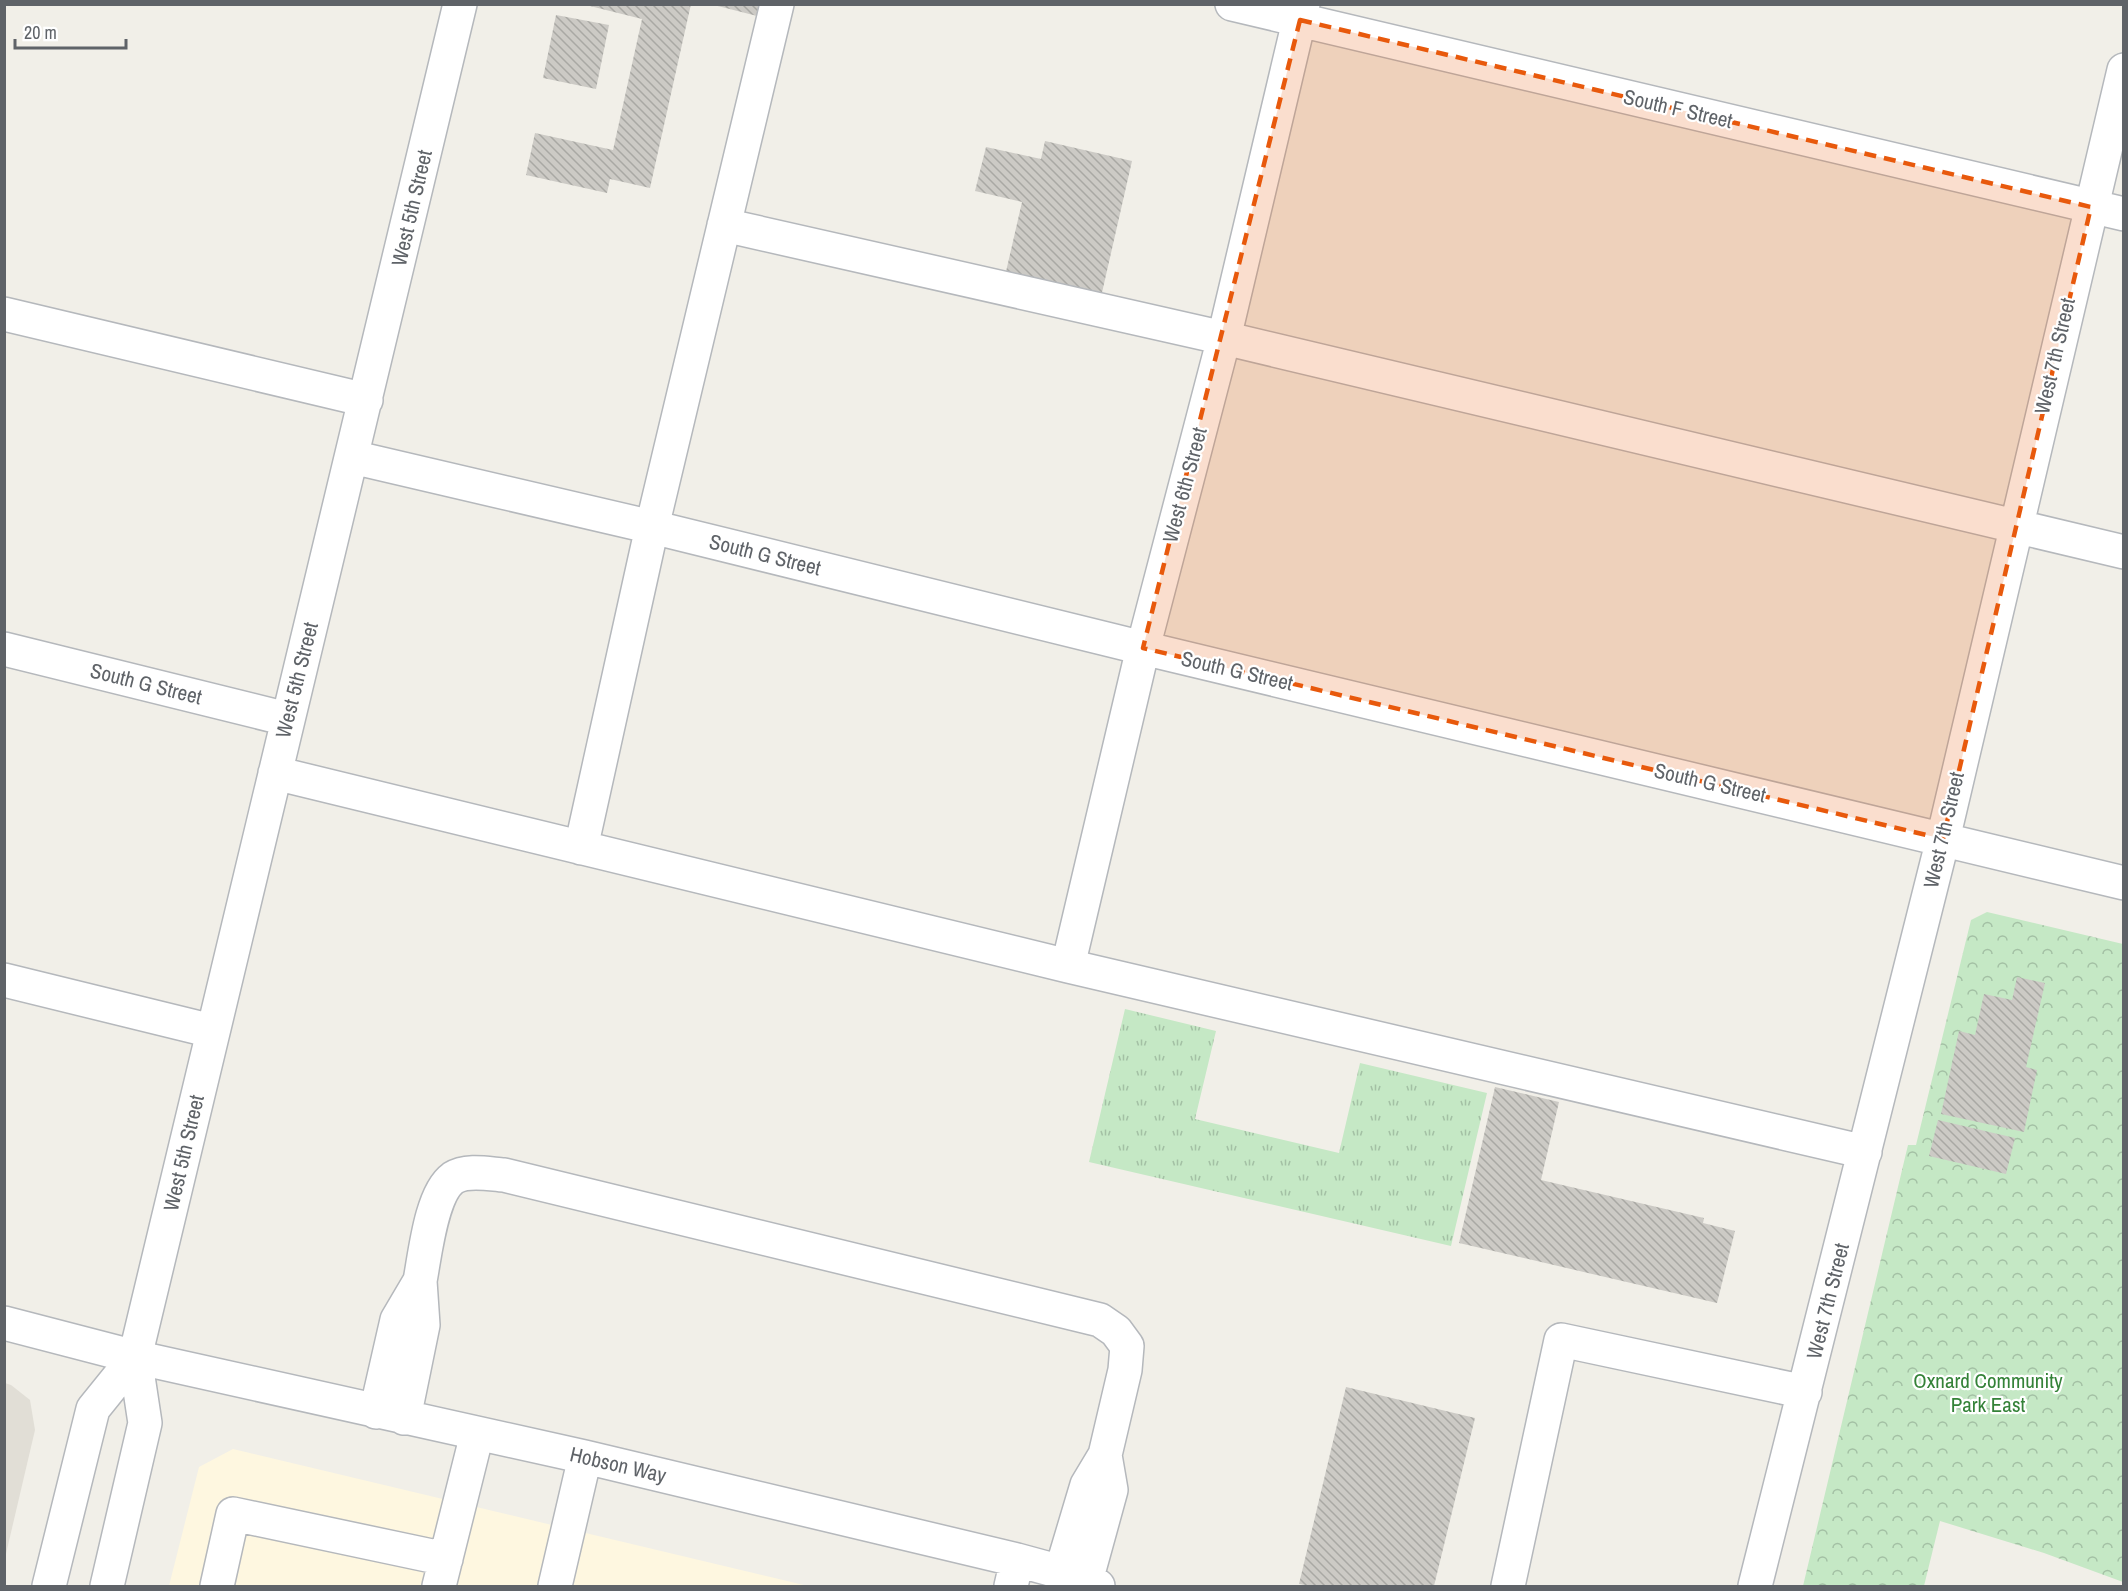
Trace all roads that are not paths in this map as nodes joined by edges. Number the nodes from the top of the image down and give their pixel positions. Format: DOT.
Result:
graph roads {
  1 [pos="460,4"];
  2 [pos="777,4"];
  3 [pos="1232,4"];
  4 [pos="1301,12"];
  5 [pos="2124,70"];
  6 [pos="2091,207"];
  7 [pos="2124,214"];
  8 [pos="724,225"];
  9 [pos="4,314"];
  10 [pos="1224,338"];
  11 [pos="366,400"];
  12 [pos="352,457"];
  13 [pos="2016,526"];
  14 [pos="652,527"];
  15 [pos="2124,552"];
  16 [pos="1143,648"];
  17 [pos="4,649"];
  18 [pos="287,719"];
  19 [pos="275,773"];
  20 [pos="1943,838"];
  21 [pos="581,848"];
  22 [pos="2124,883"];
  23 [pos="1068,966"];
  24 [pos="4,980"];
  25 [pos="212,1031"];
  26 [pos="1865,1152"];
  27 [pos="4,1323"];
  28 [pos="135,1357"];
  29 [pos="1805,1392"];
  30 [pos="390,1415"];
  31 [pos="477,1434"];
  32 [pos="585,1457"];
  33 [pos="443,1573"];
  34 [pos="1014,1573"];
  35 [pos="1082,1580"];
  36 [pos="49,1587"];
  37 [pos="107,1587"];
  38 [pos="217,1587"];
  39 [pos="555,1587"];
  40 [pos="1508,1587"];
  41 [pos="1755,1587"];
  1 -- 11 [label="street, West 5th Street"];
  2 -- 8 [label="street"];
  3 -- 4 [label="street, South F Street"];
  4 -- 6 [label="street, South F Street"];
  4 -- 10 [label="street, West 6th Street"];
  5 -- 6 [label="street, West 7th Street"];
  6 -- 7 [label="street, South F Street"];
  6 -- 13 [label="street, West 7th Street"];
  8 -- 10 [label="street"];
  8 -- 14 [label="street"];
  9 -- 11 [label="street"];
  10 -- 13 [label="street"];
  10 -- 16 [label="street, West 6th Street"];
  11 -- 12 [label="street, West 5th Street"];
  12 -- 14 [label="street, South G Street"];
  12 -- 18 [label="street, West 5th Street"];
  13 -- 15 [label="street"];
  13 -- 20 [label="street, West 7th Street"];
  14 -- 16 [label="street, South G Street"];
  14 -- 21 [label="street"];
  16 -- 20 [label="street, South G Street"];
  16 -- 23 [label="street, West 6th Street"];
  17 -- 18 [label="street, South G Street"];
  18 -- 19 [label="street, West 5th Street"];
  19 -- 21 [label="street"];
  19 -- 25 [label="street, West 5th Street"];
  20 -- 22 [label="street, South G Street"];
  20 -- 26 [label="street, West 7th Street"];
  21 -- 23 [label="street"];
  23 -- 26 [label="street"];
  24 -- 25 [label="street"];
  25 -- 28 [label="street, West 5th Street"];
  26 -- 29 [label="street, West 7th Street"];
  27 -- 28 [label="street, Hobson Way"];
  28 -- 30 [label="street, Hobson Way"];
  28 -- 36 [label="street, West 5th Street"];
  28 -- 37 [label="street, West 5th Street"];
  29 -- 40 [label="street"];
  29 -- 41 [label="street, West 7th Street"];
  30 -- 31 [label="street, Hobson Way"];
  30 -- 35 [label="street"];
  31 -- 32 [label="street, Hobson Way"];
  31 -- 33 [label="street"];
  32 -- 34 [label="street, Hobson Way"];
  32 -- 39 [label="street"];
  33 -- 38 [label="street"];
  34 -- 35 [label="street, Hobson Way"];
}
